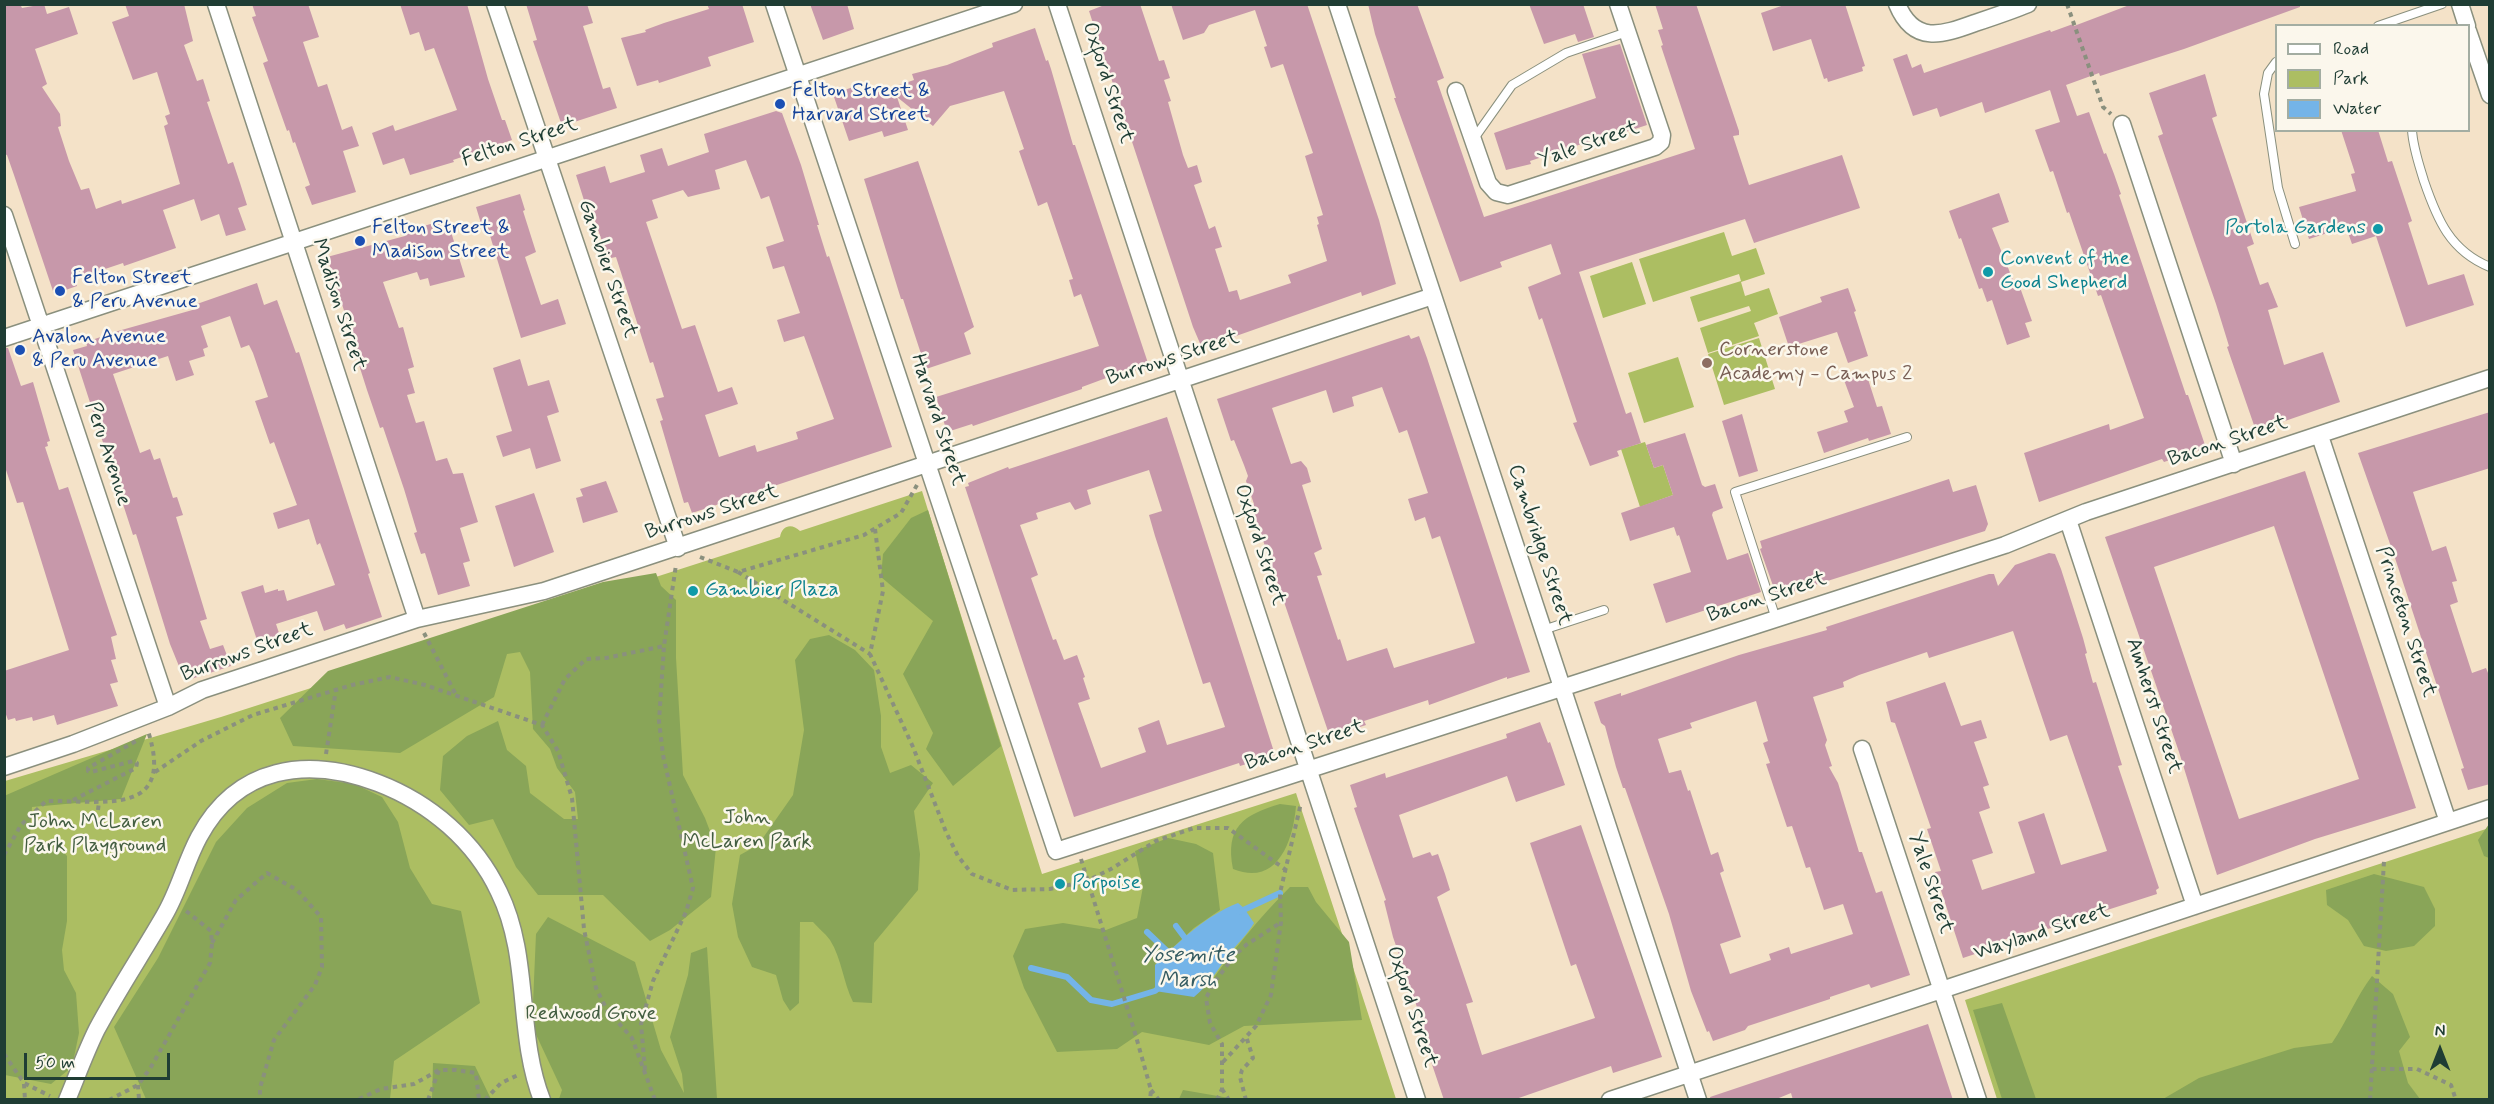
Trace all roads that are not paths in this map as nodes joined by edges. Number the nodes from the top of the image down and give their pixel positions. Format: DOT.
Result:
graph roads {
  1 [pos="216,4"];
  2 [pos="495,4"];
  3 [pos="774,4"];
  4 [pos="1014,4"];
  5 [pos="1057,4"];
  6 [pos="1337,4"];
  7 [pos="1618,4"];
  8 [pos="1897,4"];
  9 [pos="2028,4"];
  10 [pos="2442,4"];
  11 [pos="2460,4"];
  12 [pos="2384,24"];
  13 [pos="2466,24"];
  14 [pos="1627,32"];
  15 [pos="2470,39"];
  16 [pos="2275,64"];
  17 [pos="798,76"];
  18 [pos="1456,91"];
  19 [pos="2490,95"];
  20 [pos="2122,124"];
  21 [pos="2412,132"];
  22 [pos="1473,141"];
  23 [pos="545,159"];
  24 [pos="4,215"];
  25 [pos="294,241"];
  26 [pos="2295,244"];
  27 [pos="2490,267"];
  28 [pos="1433,296"];
  29 [pos="41,325"];
  30 [pos="4,338"];
  31 [pos="2490,378"];
  32 [pos="1181,379"];
  33 [pos="2320,436"];
  34 [pos="1906,437"];
  35 [pos="928,464"];
  36 [pos="2234,464"];
  37 [pos="2068,520"];
  38 [pos="678,548"];
  39 [pos="1604,610"];
  40 [pos="417,619"];
  41 [pos="1776,619"];
  42 [pos="1543,630"];
  43 [pos="1562,687"];
  44 [pos="168,707"];
  45 [pos="1862,749"];
  46 [pos="4,767"];
  47 [pos="1308,769"];
  48 [pos="2490,808"];
  49 [pos="2448,822"];
  50 [pos="1056,851"];
  51 [pos="2195,906"];
  52 [pos="1941,989"];
  53 [pos="1689,1074"];
  54 [pos="67,1100"];
  55 [pos="542,1100"];
  56 [pos="1418,1100"];
  57 [pos="1610,1100"];
  58 [pos="1698,1100"];
  59 [pos="1978,1100"];
  1 -- 25 [label="street, Madison Street"];
  2 -- 23 [label="street, Gambier Street"];
  3 -- 17 [label="street, Harvard Street"];
  4 -- 17 [label="street, Felton Street"];
  5 -- 32 [label="street, Oxford Street"];
  6 -- 28 [label="street, Cambridge Street"];
  7 -- 14 [label="street, Yale Street"];
  8 -- 9 [label="street"];
  10 -- 12 [label="lane"];
  11 -- 13 [label="street"];
  14 -- 22 [label="lane"];
  14 -- 22 [label="street, Yale Street"];
  15 -- 19 [label="street"];
  16 -- 26 [label="lane"];
  17 -- 23 [label="street, Felton Street"];
  17 -- 35 [label="street, Harvard Street"];
  18 -- 22 [label="street, Yale Street"];
  20 -- 36 [label="street"];
  21 -- 27 [label="lane"];
  23 -- 25 [label="street, Felton Street"];
  23 -- 38 [label="street, Gambier Street"];
  24 -- 29 [label="street, Peru Avenue"];
  25 -- 29 [label="street, Felton Street"];
  25 -- 40 [label="street, Madison Street"];
  28 -- 32 [label="street, Burrows Street"];
  28 -- 42 [label="street, Cambridge Street"];
  29 -- 30 [label="street, Felton Street"];
  29 -- 44 [label="street, Peru Avenue"];
  31 -- 33 [label="street, Bacon Street"];
  32 -- 35 [label="street, Burrows Street"];
  32 -- 47 [label="street, Oxford Street"];
  33 -- 36 [label="street, Bacon Street"];
  33 -- 49 [label="street, Princeton Street"];
  34 -- 41 [label="lane"];
  35 -- 38 [label="street, Burrows Street"];
  35 -- 50 [label="street, Harvard Street"];
  36 -- 37 [label="street, Bacon Street"];
  37 -- 41 [label="street, Bacon Street"];
  37 -- 51 [label="street, Amherst Street"];
  38 -- 40 [label="street, Burrows Street"];
  39 -- 42 [label="lane"];
  40 -- 44 [label="street, Burrows Street"];
  41 -- 43 [label="street, Bacon Street"];
  42 -- 43 [label="street, Cambridge Street"];
  43 -- 47 [label="street, Bacon Street"];
  43 -- 53 [label="street, Cambridge Street"];
  44 -- 46 [label="street, Burrows Street"];
  45 -- 52 [label="street, Yale Street"];
  47 -- 50 [label="street, Bacon Street"];
  47 -- 56 [label="street, Oxford Street"];
  48 -- 49 [label="street, Wayland Street"];
  49 -- 51 [label="street, Wayland Street"];
  51 -- 52 [label="street, Wayland Street"];
  52 -- 53 [label="street, Wayland Street"];
  52 -- 59 [label="street, Yale Street"];
  53 -- 57 [label="street, Wayland Street"];
  53 -- 58 [label="street, Cambridge Street"];
  54 -- 55 [label="street"];
}
